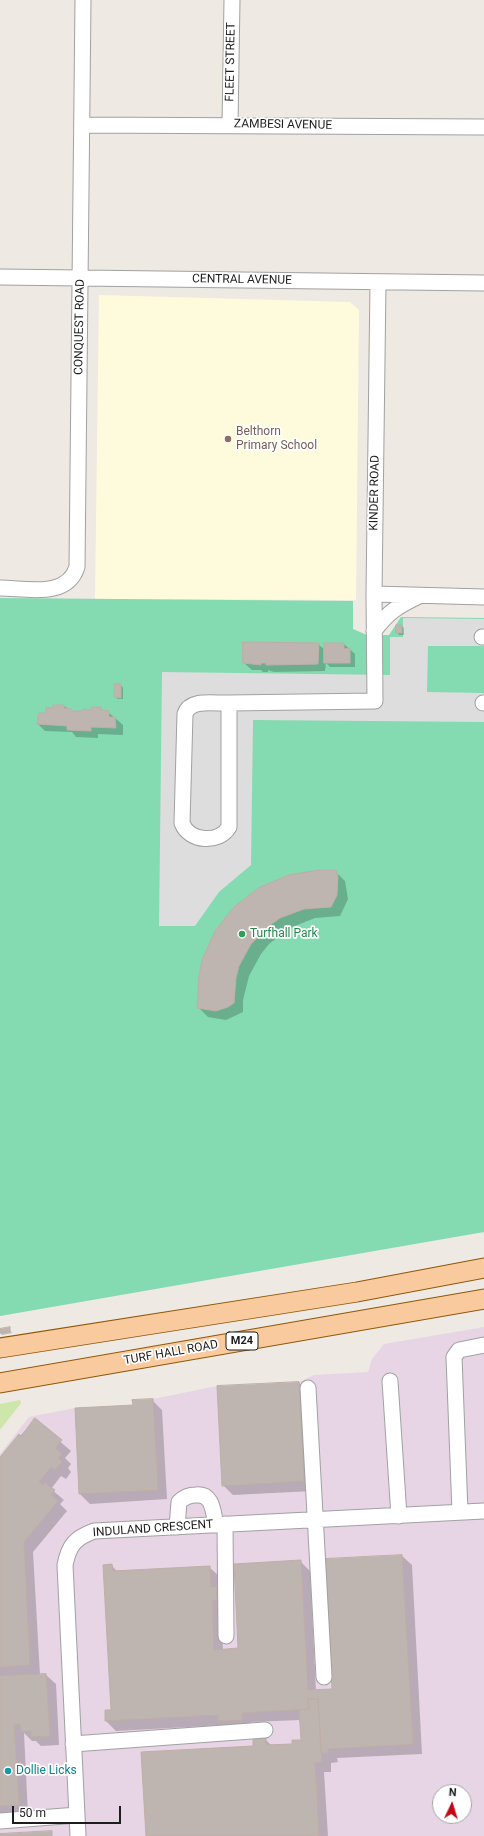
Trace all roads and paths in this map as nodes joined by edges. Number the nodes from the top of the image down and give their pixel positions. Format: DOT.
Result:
graph roads {
  1 [pos="83,0"];
  2 [pos="232,0"];
  3 [pos="82,125"];
  4 [pos="230,125"];
  5 [pos="484,127"];
  6 [pos="0,277"];
  7 [pos="80,278"];
  8 [pos="378,282"];
  9 [pos="484,283"];
  10 [pos="0,588"];
  11 [pos="374,594"];
  12 [pos="422,595"];
  13 [pos="484,597"];
  14 [pos="374,631"];
  15 [pos="229,703"];
  16 [pos="484,1268"];
  17 [pos="484,1299"];
  18 [pos="484,1345"];
  19 [pos="0,1348"];
  20 [pos="36,1376"];
  21 [pos="390,1381"];
  22 [pos="0,1383"];
  23 [pos="308,1388"];
  24 [pos="0,1392"];
  25 [pos="484,1511"];
  26 [pos="460,1512"];
  27 [pos="399,1516"];
  28 [pos="314,1520"];
  29 [pos="220,1525"];
  30 [pos="178,1527"];
  31 [pos="226,1636"];
  32 [pos="324,1677"];
  33 [pos="265,1730"];
  34 [pos="74,1744"];
  35 [pos="77,1815"];
  36 [pos="0,1821"];
  37 [pos="78,1836"];
  1 -- 3 [label="street, CONQUEST ROAD"];
  2 -- 4 [label="street, FLEET STREET"];
  3 -- 4 [label="street, ZAMBESI AVENUE"];
  3 -- 7 [label="street, CONQUEST ROAD"];
  4 -- 5 [label="street, ZAMBESI AVENUE"];
  6 -- 7 [label="street, CENTRAL AVENUE"];
  7 -- 8 [label="street, CENTRAL AVENUE"];
  7 -- 10 [label="street, CONQUEST ROAD"];
  8 -- 9 [label="street, CENTRAL AVENUE"];
  8 -- 11 [label="street, KINDER ROAD"];
  11 -- 12 [label="street"];
  11 -- 14 [label="street, KINDER ROAD"];
  12 -- 13 [label="street"];
  12 -- 14 [label="street"];
  14 -- 15 [label="street, KINDER ROAD"];
  15 -- 15 [label="street"];
  16 -- 19 [label="main road"];
  17 -- 20 [label="main road, TURF HALL ROAD / M24"];
  18 -- 26 [label="street"];
  20 -- 22 [label="main road, TURF HALL ROAD / M24"];
  20 -- 24 [label="main road"];
  21 -- 27 [label="street"];
  23 -- 28 [label="street"];
  25 -- 26 [label="street, INDULAND CRESCENT"];
  26 -- 27 [label="street, INDULAND CRESCENT"];
  27 -- 28 [label="street, INDULAND CRESCENT"];
  28 -- 29 [label="street, INDULAND CRESCENT"];
  28 -- 32 [label="street"];
  29 -- 30 [label="street, INDULAND CRESCENT"];
  29 -- 30 [label="street"];
  29 -- 31 [label="street"];
  30 -- 34 [label="street, INDULAND CRESCENT"];
  33 -- 34 [label="street"];
  34 -- 35 [label="street, INDULAND CRESCENT"];
  35 -- 36 [label="street"];
  35 -- 37 [label="street, INDULAND CRESCENT"];
}
